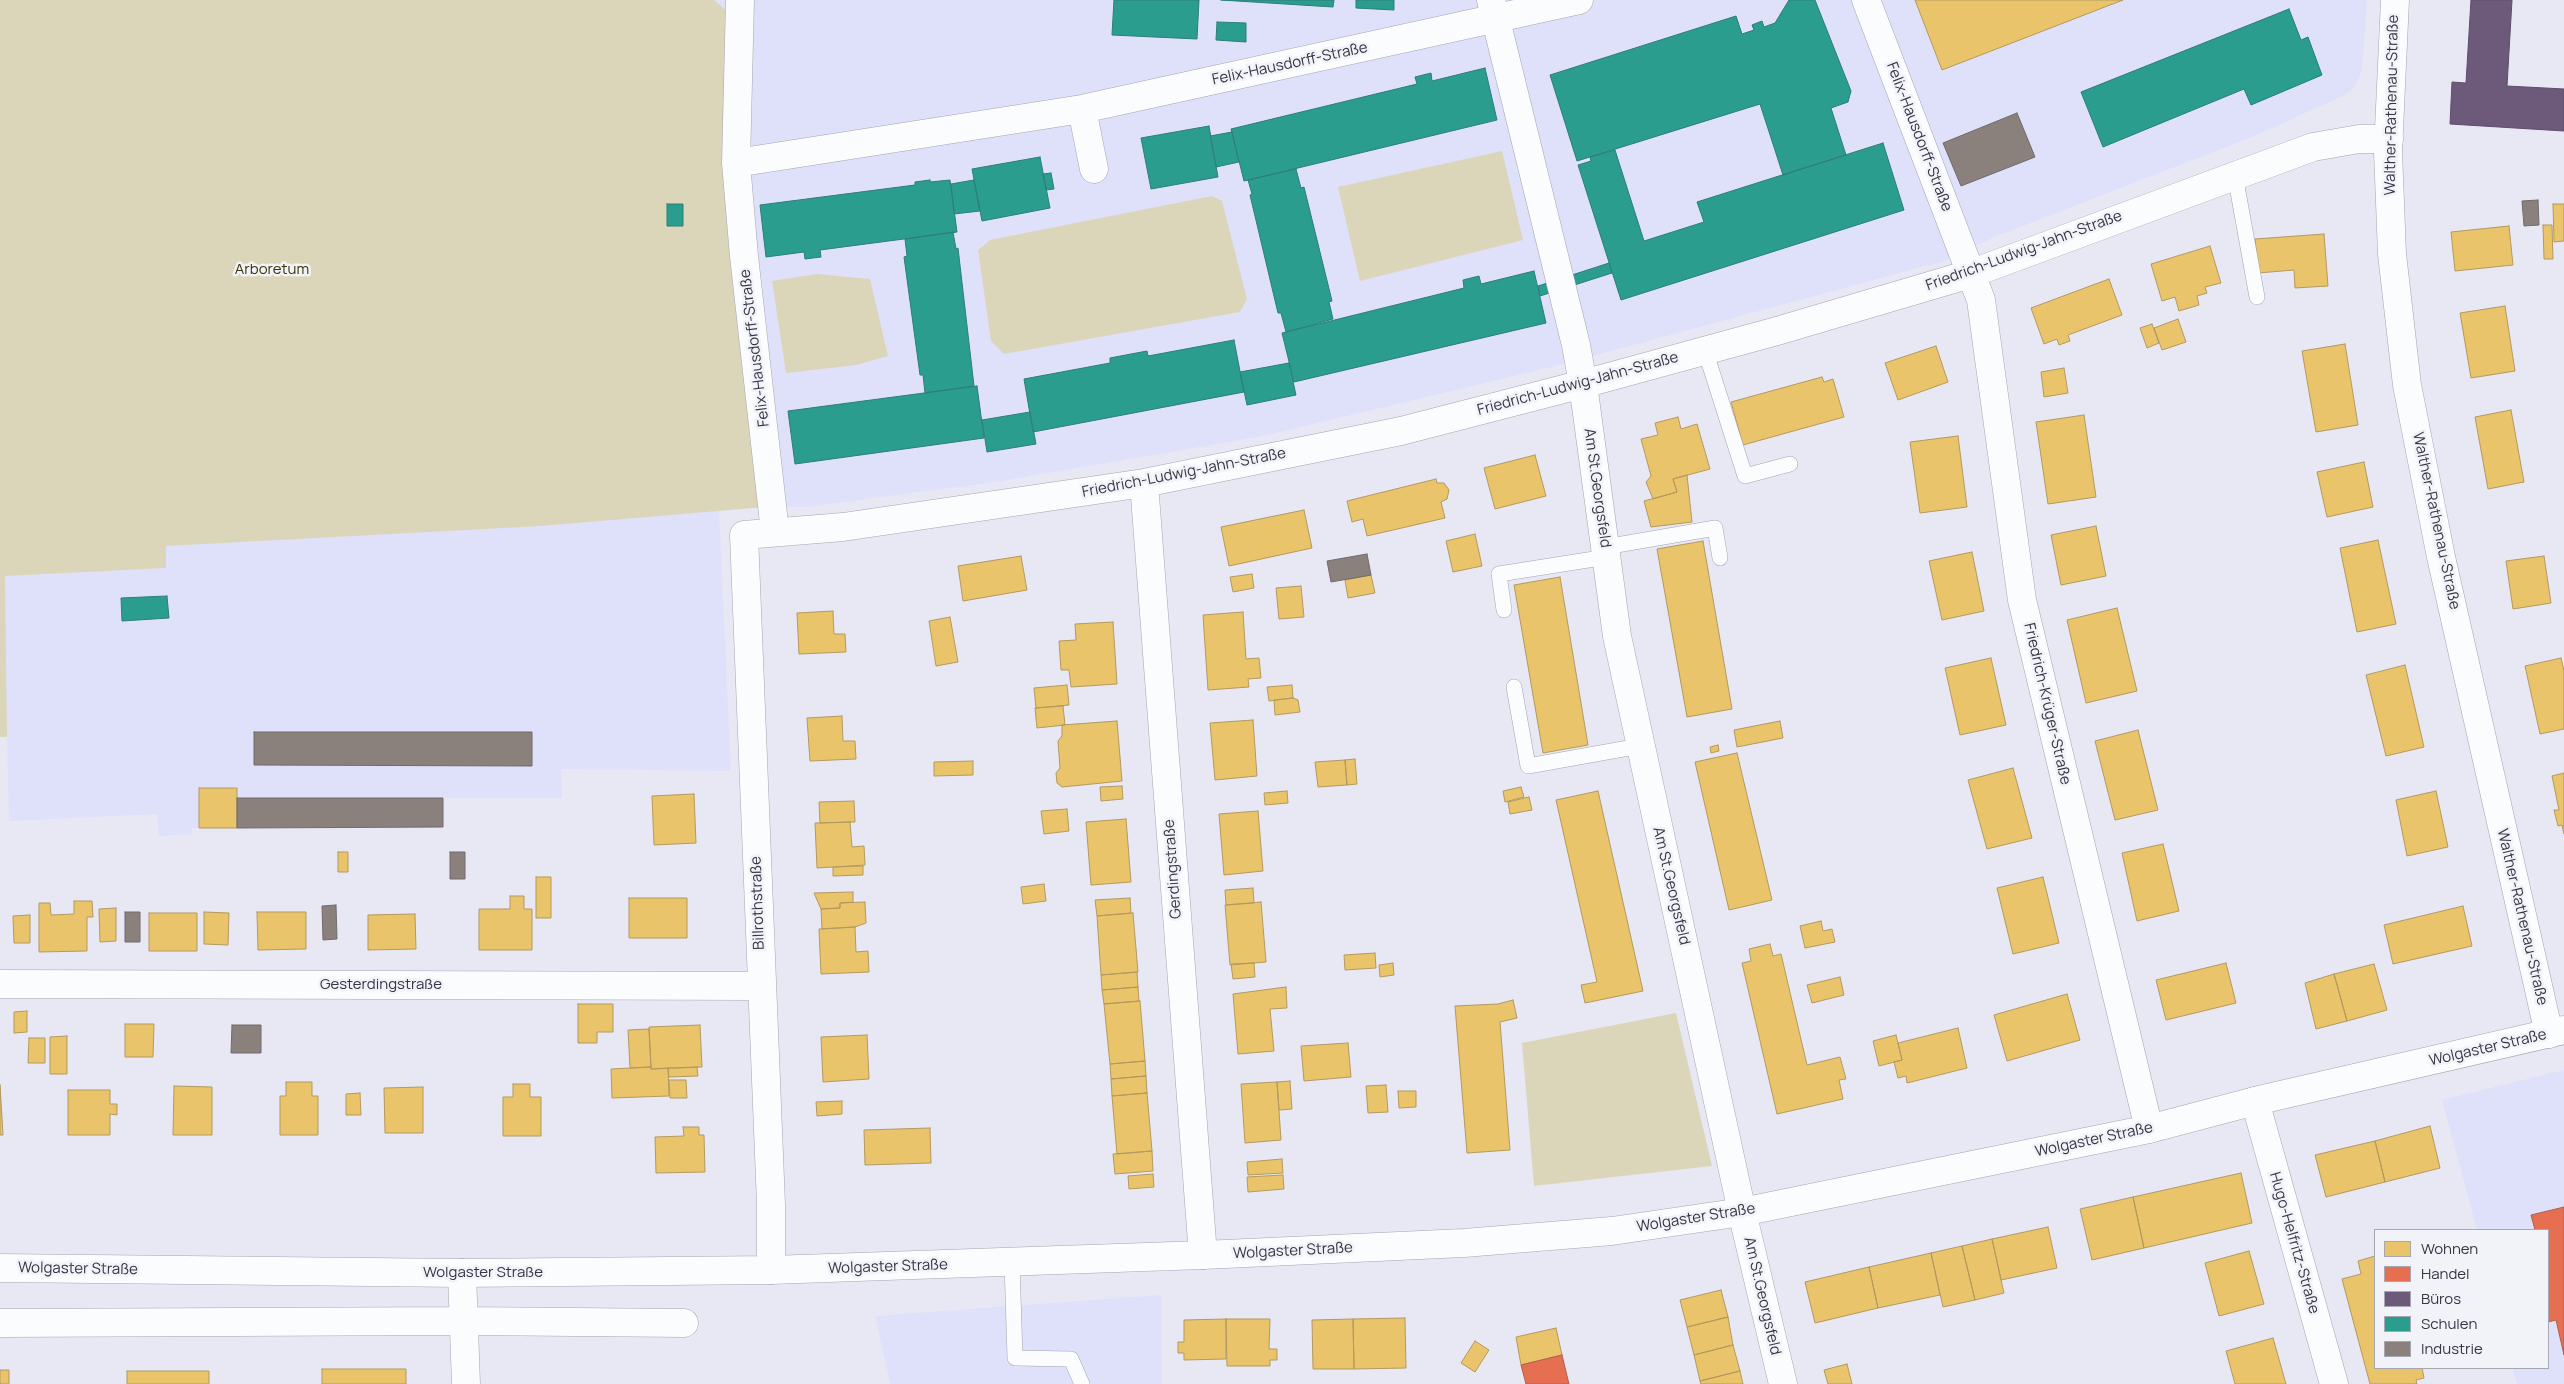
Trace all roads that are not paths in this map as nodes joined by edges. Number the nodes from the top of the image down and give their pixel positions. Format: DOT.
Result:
graph roads {
  1 [pos="740,0"];
  2 [pos="1579,0"];
  3 [pos="1866,0"];
  4 [pos="2395,0"];
  5 [pos="1494,10"];
  6 [pos="1082,109"];
  7 [pos="2389,139"];
  8 [pos="736,163"];
  9 [pos="1094,169"];
  10 [pos="2235,175"];
  11 [pos="1970,274"];
  12 [pos="2257,297"];
  13 [pos="1705,350"];
  14 [pos="1583,384"];
  15 [pos="1790,464"];
  16 [pos="1144,483"];
  17 [pos="775,532"];
  18 [pos="744,535"];
  19 [pos="1606,552"];
  20 [pos="1720,558"];
  21 [pos="1504,610"];
  22 [pos="1514,686"];
  23 [pos="1640,746"];
  24 [pos="0,984"];
  25 [pos="762,986"];
  26 [pos="2556,1032"];
  27 [pos="2255,1101"];
  28 [pos="2149,1129"];
  29 [pos="1742,1212"];
  30 [pos="1203,1255"];
  31 [pos="1012,1263"];
  32 [pos="0,1268"];
  33 [pos="771,1270"];
  34 [pos="462,1273"];
  35 [pos="465,1321"];
  36 [pos="0,1323"];
  37 [pos="684,1323"];
  38 [pos="466,1384"];
  39 [pos="1082,1384"];
  40 [pos="1783,1384"];
  41 [pos="2334,1384"];
  1 -- 8 [label="street, Felix-Hausdorff-Straße"];
  2 -- 5 [label="street, Felix-Hausdorff-Straße"];
  3 -- 11 [label="street, Felix-Hausdorff-Straße"];
  4 -- 7 [label="street, Walther-Rathenau-Straße"];
  5 -- 6 [label="street, Felix-Hausdorff-Straße"];
  5 -- 14 [label="street"];
  6 -- 8 [label="street, Felix-Hausdorff-Straße"];
  6 -- 9 [label="street"];
  7 -- 10 [label="street, Friedrich-Ludwig-Jahn-Straße"];
  7 -- 26 [label="street, Walther-Rathenau-Straße"];
  8 -- 17 [label="street, Felix-Hausdorff-Straße"];
  10 -- 11 [label="street, Friedrich-Ludwig-Jahn-Straße"];
  10 -- 12 [label="lane"];
  11 -- 13 [label="street, Friedrich-Ludwig-Jahn-Straße"];
  11 -- 28 [label="street, Friedrich-Krüger-Straße"];
  13 -- 14 [label="street, Friedrich-Ludwig-Jahn-Straße"];
  13 -- 15 [label="lane"];
  14 -- 16 [label="street, Friedrich-Ludwig-Jahn-Straße"];
  14 -- 19 [label="street, Am St.Georgsfeld"];
  16 -- 17 [label="street, Friedrich-Ludwig-Jahn-Straße"];
  16 -- 30 [label="street, Gerdingstraße"];
  17 -- 18 [label="street, Friedrich-Ludwig-Jahn-Straße"];
  18 -- 25 [label="street, Billrothstraße"];
  19 -- 20 [label="lane"];
  19 -- 21 [label="lane"];
  19 -- 23 [label="street, Am St.Georgsfeld"];
  22 -- 23 [label="lane"];
  23 -- 29 [label="street, Am St.Georgsfeld"];
  24 -- 25 [label="street, Gesterdingstraße"];
  25 -- 33 [label="street, Billrothstraße"];
  26 -- 27 [label="street, Wolgaster Straße"];
  27 -- 28 [label="street, Wolgaster Straße"];
  27 -- 41 [label="street, Hugo-Helfritz-Straße"];
  28 -- 29 [label="street, Wolgaster Straße"];
  29 -- 30 [label="street, Wolgaster Straße"];
  29 -- 40 [label="street, Am St.Georgsfeld"];
  30 -- 31 [label="street, Wolgaster Straße"];
  31 -- 33 [label="street, Wolgaster Straße"];
  31 -- 39 [label="lane"];
  32 -- 34 [label="street, Wolgaster Straße"];
  33 -- 34 [label="street, Wolgaster Straße"];
  34 -- 35 [label="street"];
  35 -- 36 [label="street"];
  35 -- 37 [label="street"];
  35 -- 38 [label="street"];
}
